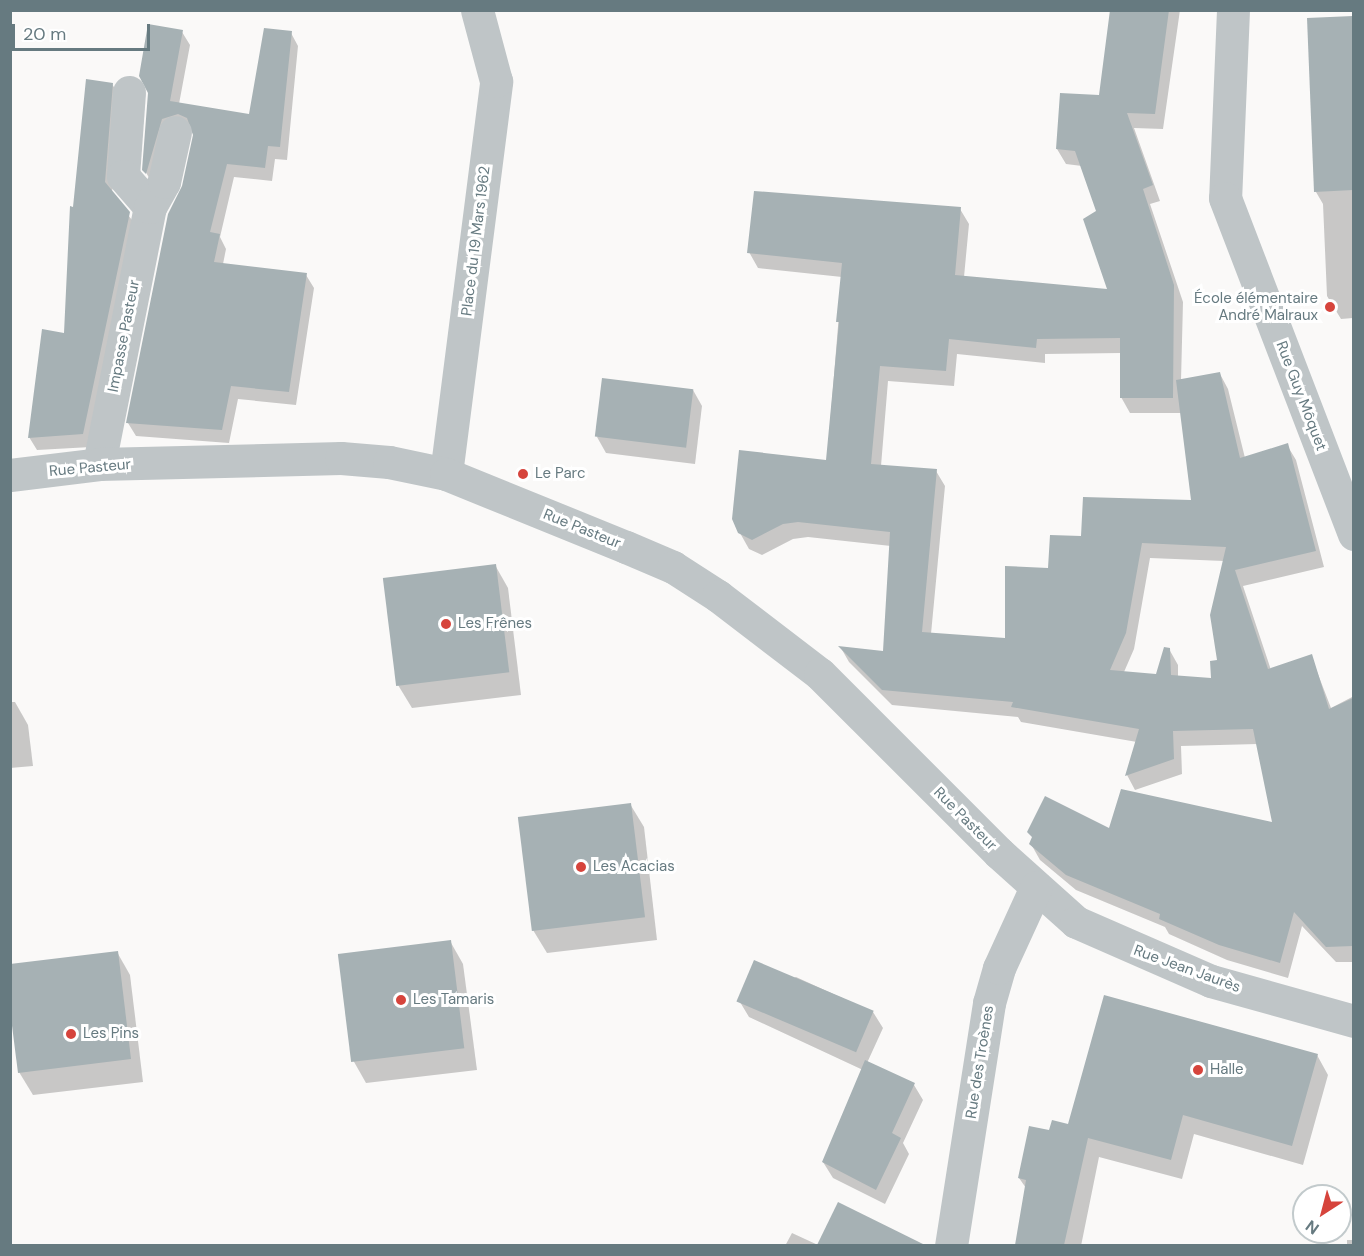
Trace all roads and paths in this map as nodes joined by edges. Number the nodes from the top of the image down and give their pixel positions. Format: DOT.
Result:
graph roads {
  1 [pos="477,10"];
  2 [pos="1233,10"];
  3 [pos="129,92"];
  4 [pos="176,132"];
  5 [pos="150,207"];
  6 [pos="99,464"];
  7 [pos="446,474"];
  8 [pos="10,475"];
  9 [pos="1353,534"];
  10 [pos="1036,887"];
  11 [pos="1353,1021"];
  12 [pos="951,1245"];
  1 -- 7 [label="street, Place du 19 Mars 1962"];
  2 -- 9 [label="street, Rue Guy Môquet"];
  3 -- 5 [label="street"];
  4 -- 5 [label="street, Impasse Pasteur"];
  5 -- 6 [label="street, Impasse Pasteur"];
  6 -- 7 [label="street, Rue Pasteur"];
  6 -- 8 [label="street, Rue Pasteur"];
  7 -- 10 [label="street, Rue Pasteur"];
  10 -- 11 [label="street, Rue Jean Jaurès"];
  10 -- 12 [label="street, Rue des Troènes"];
}
